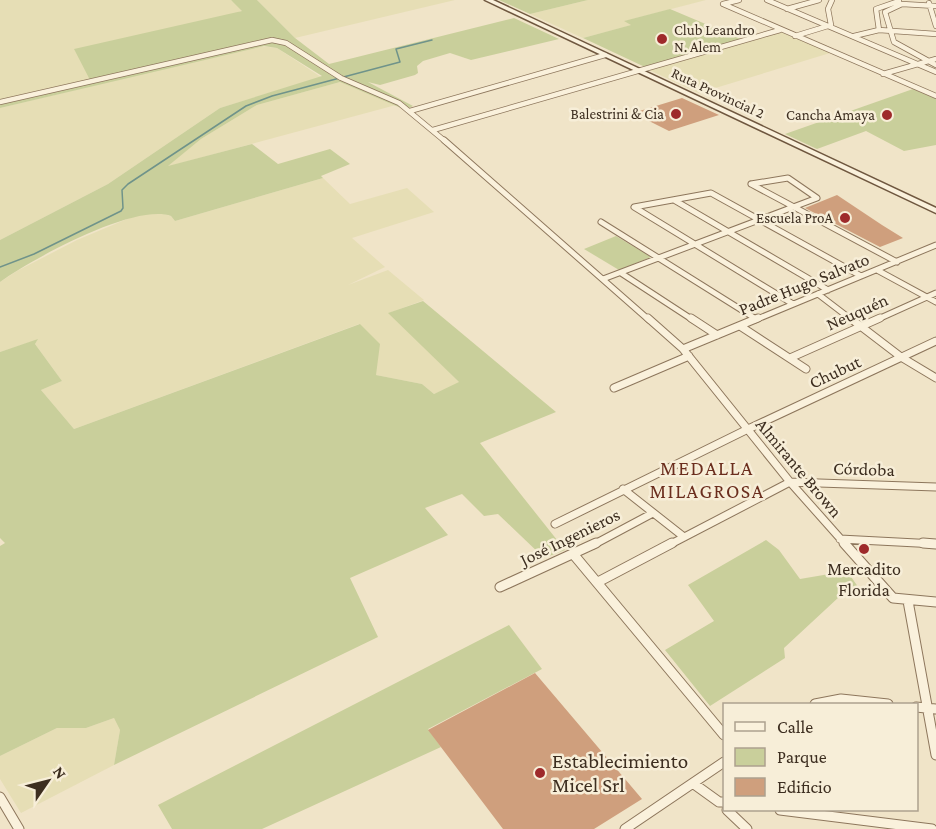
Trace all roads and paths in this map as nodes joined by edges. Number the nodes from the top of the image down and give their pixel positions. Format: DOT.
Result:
graph roads {
  1 [pos="488,0"];
  2 [pos="739,0"];
  3 [pos="767,0"];
  4 [pos="819,0"];
  5 [pos="832,0"];
  6 [pos="907,0"];
  7 [pos="929,3"];
  8 [pos="936,4"];
  9 [pos="787,9"];
  10 [pos="830,26"];
  11 [pos="936,26"];
  12 [pos="780,30"];
  13 [pos="879,30"];
  14 [pos="890,31"];
  15 [pos="936,34"];
  16 [pos="795,36"];
  17 [pos="854,36"];
  18 [pos="605,56"];
  19 [pos="936,59"];
  20 [pos="928,61"];
  21 [pos="919,63"];
  22 [pos="936,65"];
  23 [pos="639,72"];
  24 [pos="936,72"];
  25 [pos="883,74"];
  26 [pos="936,96"];
  27 [pos="0,102"];
  28 [pos="410,111"];
  29 [pos="434,130"];
  30 [pos="674,200"];
  31 [pos="794,208"];
  32 [pos="936,211"];
  33 [pos="760,220"];
  34 [pos="601,222"];
  35 [pos="729,232"];
  36 [pos="696,244"];
  37 [pos="936,245"];
  38 [pos="659,258"];
  39 [pos="897,262"];
  40 [pos="877,270"];
  41 [pos="621,273"];
  42 [pos="861,276"];
  43 [pos="603,279"];
  44 [pos="828,290"];
  45 [pos="936,293"];
  46 [pos="818,294"];
  47 [pos="927,297"];
  48 [pos="936,302"];
  49 [pos="793,304"];
  50 [pos="756,319"];
  51 [pos="740,326"];
  52 [pos="862,327"];
  53 [pos="717,335"];
  54 [pos="936,341"];
  55 [pos="683,349"];
  56 [pos="689,356"];
  57 [pos="901,357"];
  58 [pos="790,358"];
  59 [pos="806,369"];
  60 [pos="936,378"];
  61 [pos="614,388"];
  62 [pos="746,430"];
  63 [pos="790,482"];
  64 [pos="936,487"];
  65 [pos="623,489"];
  66 [pos="653,513"];
  67 [pos="555,524"];
  68 [pos="684,537"];
  69 [pos="840,539"];
  70 [pos="936,544"];
  71 [pos="574,555"];
  72 [pos="598,582"];
  73 [pos="500,587"];
  74 [pos="908,601"];
  75 [pos="936,602"];
  76 [pos="821,703"];
  77 [pos="864,703"];
  78 [pos="932,709"];
  79 [pos="723,734"];
  80 [pos="936,755"];
  81 [pos="723,763"];
  82 [pos="694,784"];
  83 [pos="0,797"];
  84 [pos="723,804"];
  85 [pos="730,811"];
  86 [pos="788,811"];
  87 [pos="19,829"];
  88 [pos="625,829"];
  89 [pos="747,829"];
  90 [pos="932,829"];
  1 -- 18 [label="main road, Ruta Provincial 2"];
  2 -- 12 [label="street"];
  3 -- 9 [label="street"];
  4 -- 9 [label="street"];
  5 -- 10 [label="street"];
  6 -- 7 [label="street"];
  6 -- 13 [label="street"];
  7 -- 8 [label="street"];
  7 -- 11 [label="street"];
  7 -- 14 [label="street"];
  9 -- 10 [label="street"];
  10 -- 16 [label="street"];
  10 -- 17 [label="street"];
  12 -- 16 [label="street"];
  12 -- 23 [label="street"];
  13 -- 14 [label="street"];
  13 -- 17 [label="street"];
  14 -- 15 [label="street"];
  14 -- 20 [label="street"];
  16 -- 25 [label="street"];
  17 -- 21 [label="street"];
  18 -- 23 [label="main road, Ruta Provincial 2"];
  18 -- 28 [label="street"];
  19 -- 20 [label="street"];
  20 -- 21 [label="street"];
  20 -- 22 [label="street"];
  21 -- 24 [label="street"];
  21 -- 25 [label="street"];
  23 -- 29 [label="street"];
  23 -- 32 [label="main road, Ruta Provincial 2"];
  25 -- 26 [label="street"];
  27 -- 28 [label="street, Almirante Brown"];
  28 -- 29 [label="street, Almirante Brown"];
  29 -- 43 [label="street, Almirante Brown"];
  30 -- 33 [label="street"];
  30 -- 35 [label="street"];
  30 -- 36 [label="street"];
  31 -- 31 [label="street"];
  31 -- 33 [label="street"];
  31 -- 39 [label="street"];
  33 -- 35 [label="street"];
  33 -- 42 [label="street"];
  34 -- 38 [label="street"];
  35 -- 36 [label="street"];
  35 -- 44 [label="street"];
  36 -- 38 [label="street"];
  36 -- 49 [label="street"];
  37 -- 39 [label="street, Padre Hugo Salvato"];
  38 -- 41 [label="street"];
  38 -- 50 [label="street"];
  39 -- 40 [label="street, Padre Hugo Salvato"];
  40 -- 42 [label="street, Padre Hugo Salvato"];
  40 -- 47 [label="street"];
  41 -- 43 [label="street"];
  41 -- 53 [label="street"];
  42 -- 44 [label="street, Padre Hugo Salvato"];
  43 -- 55 [label="street, Almirante Brown"];
  44 -- 46 [label="street, Padre Hugo Salvato"];
  45 -- 47 [label="street, Neuquén"];
  46 -- 49 [label="street, Padre Hugo Salvato"];
  46 -- 52 [label="street"];
  47 -- 48 [label="street"];
  47 -- 52 [label="street, Neuquén"];
  49 -- 50 [label="street, Padre Hugo Salvato"];
  50 -- 51 [label="street, Padre Hugo Salvato"];
  51 -- 53 [label="street, Padre Hugo Salvato"];
  51 -- 58 [label="street"];
  52 -- 57 [label="street"];
  52 -- 58 [label="street, Neuquén"];
  53 -- 55 [label="street, Padre Hugo Salvato"];
  54 -- 57 [label="street, Chubut"];
  55 -- 56 [label="street, Almirante Brown"];
  56 -- 61 [label="street"];
  56 -- 62 [label="street, Almirante Brown"];
  57 -- 60 [label="street"];
  57 -- 62 [label="street, Chubut"];
  58 -- 59 [label="street"];
  62 -- 63 [label="street, Almirante Brown"];
  62 -- 65 [label="street, Chubut"];
  63 -- 64 [label="street, Córdoba"];
  63 -- 68 [label="street"];
  63 -- 69 [label="street, Almirante Brown"];
  65 -- 66 [label="street"];
  65 -- 67 [label="street, Chubut"];
  66 -- 68 [label="street"];
  66 -- 71 [label="street, José Ingenieros"];
  68 -- 72 [label="street"];
  69 -- 70 [label="street"];
  69 -- 74 [label="street, Almirante Brown"];
  71 -- 72 [label="street"];
  71 -- 73 [label="street, José Ingenieros"];
  72 -- 79 [label="street"];
  74 -- 75 [label="street"];
  74 -- 78 [label="street"];
  76 -- 77 [label="street"];
  78 -- 80 [label="street"];
  81 -- 82 [label="street"];
  82 -- 84 [label="street"];
  82 -- 88 [label="street"];
  83 -- 87 [label="street"];
  85 -- 89 [label="street"];
  86 -- 90 [label="street"];
}
